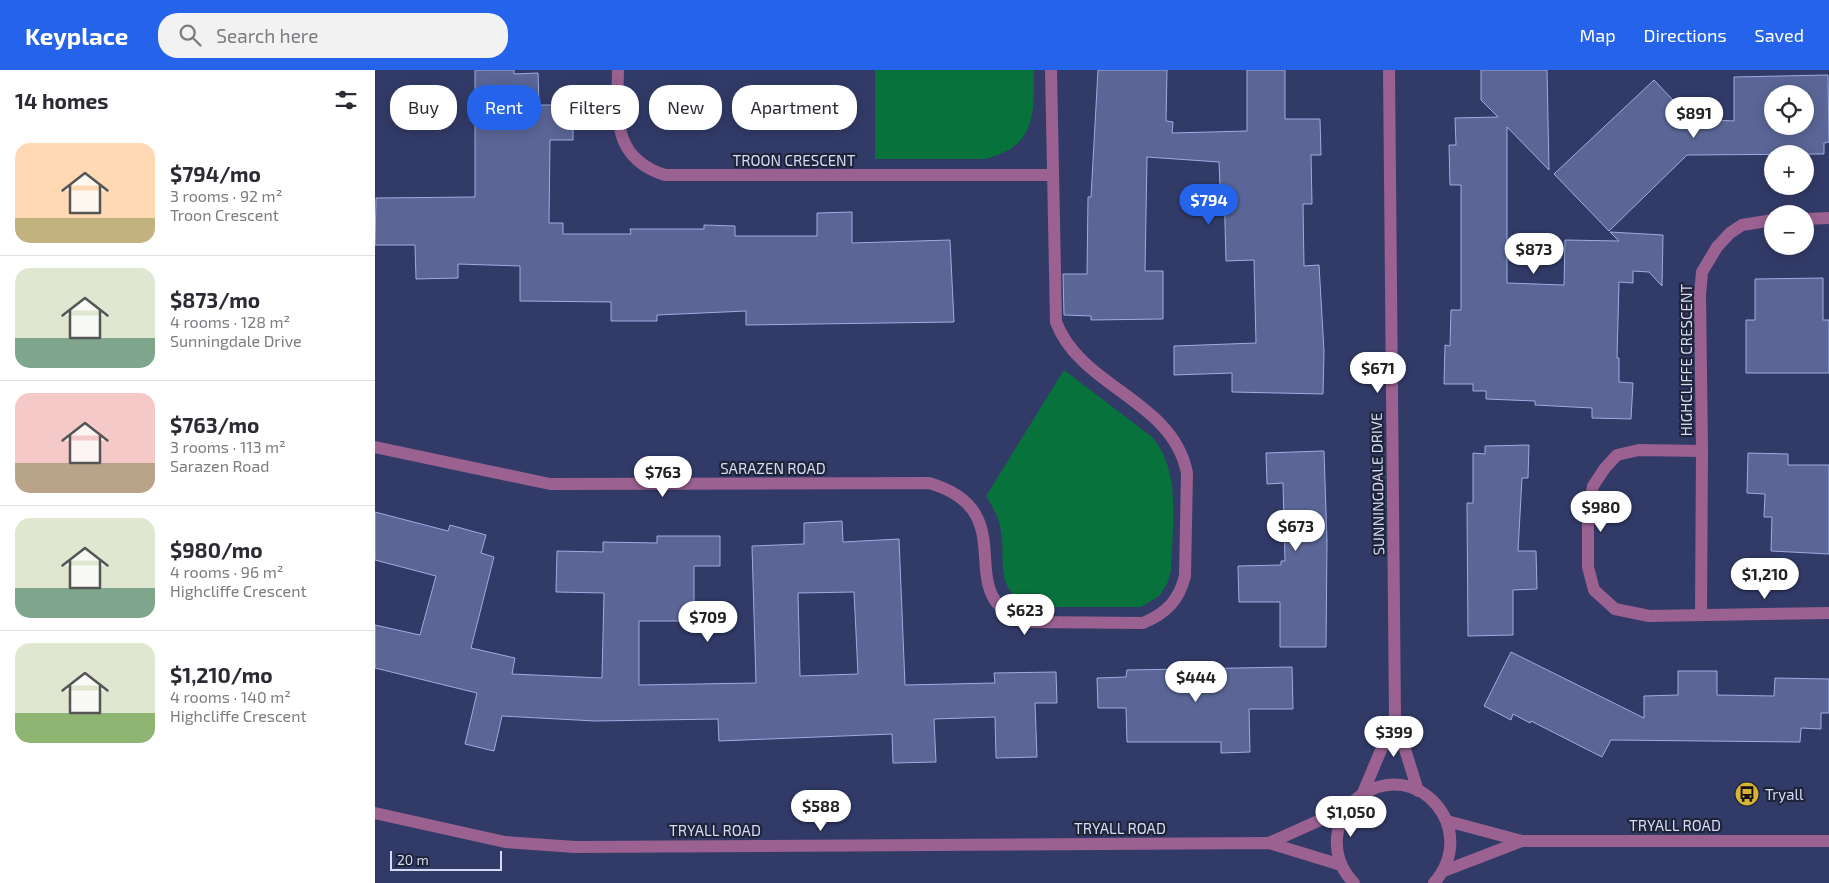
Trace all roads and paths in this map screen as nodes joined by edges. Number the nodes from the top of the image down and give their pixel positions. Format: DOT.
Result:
graph roads {
  1 [pos="617,70"];
  2 [pos="1051,70"];
  3 [pos="1389,70"];
  4 [pos="1052,174"];
  5 [pos="1829,218"];
  6 [pos="1814,219"];
  7 [pos="1764,222"];
  8 [pos="375,447"];
  9 [pos="1702,451"];
  10 [pos="1701,614"];
  11 [pos="1829,614"];
  12 [pos="1395,717"];
  13 [pos="1418,791"];
  14 [pos="1362,795"];
  15 [pos="1347,808"];
  16 [pos="375,813"];
  17 [pos="1447,821"];
  18 [pos="1522,841"];
  19 [pos="1829,842"];
  20 [pos="1269,843"];
  21 [pos="1341,865"];
  22 [pos="1444,871"];
  23 [pos="1354,883"];
  24 [pos="1434,883"];
  1 -- 4 [label="street, TROON CRESCENT"];
  2 -- 4 [label="street"];
  3 -- 12 [label="street, SUNNINGDALE DRIVE"];
  4 -- 8 [label="street, SARAZEN ROAD"];
  5 -- 6 [label="street"];
  7 -- 9 [label="street, HIGHCLIFFE CRESCENT"];
  9 -- 10 [label="street, HIGHCLIFFE CRESCENT"];
  9 -- 10 [label="street, HIGHCLIFFE CRESCENT"];
  10 -- 11 [label="street, HIGHCLIFFE CRESCENT"];
  12 -- 13 [label="street, SUNNINGDALE DRIVE"];
  12 -- 14 [label="street, SUNNINGDALE DRIVE"];
  13 -- 14 [label="street"];
  13 -- 17 [label="street"];
  14 -- 15 [label="street"];
  15 -- 20 [label="street, TRYALL ROAD"];
  15 -- 21 [label="street"];
  16 -- 20 [label="street, TRYALL ROAD"];
  17 -- 18 [label="street, TRYALL ROAD"];
  17 -- 22 [label="street"];
  18 -- 19 [label="street, TRYALL ROAD"];
  18 -- 22 [label="street, TRYALL ROAD"];
  20 -- 21 [label="street, TRYALL ROAD"];
  21 -- 23 [label="street"];
  22 -- 24 [label="street"];
}
